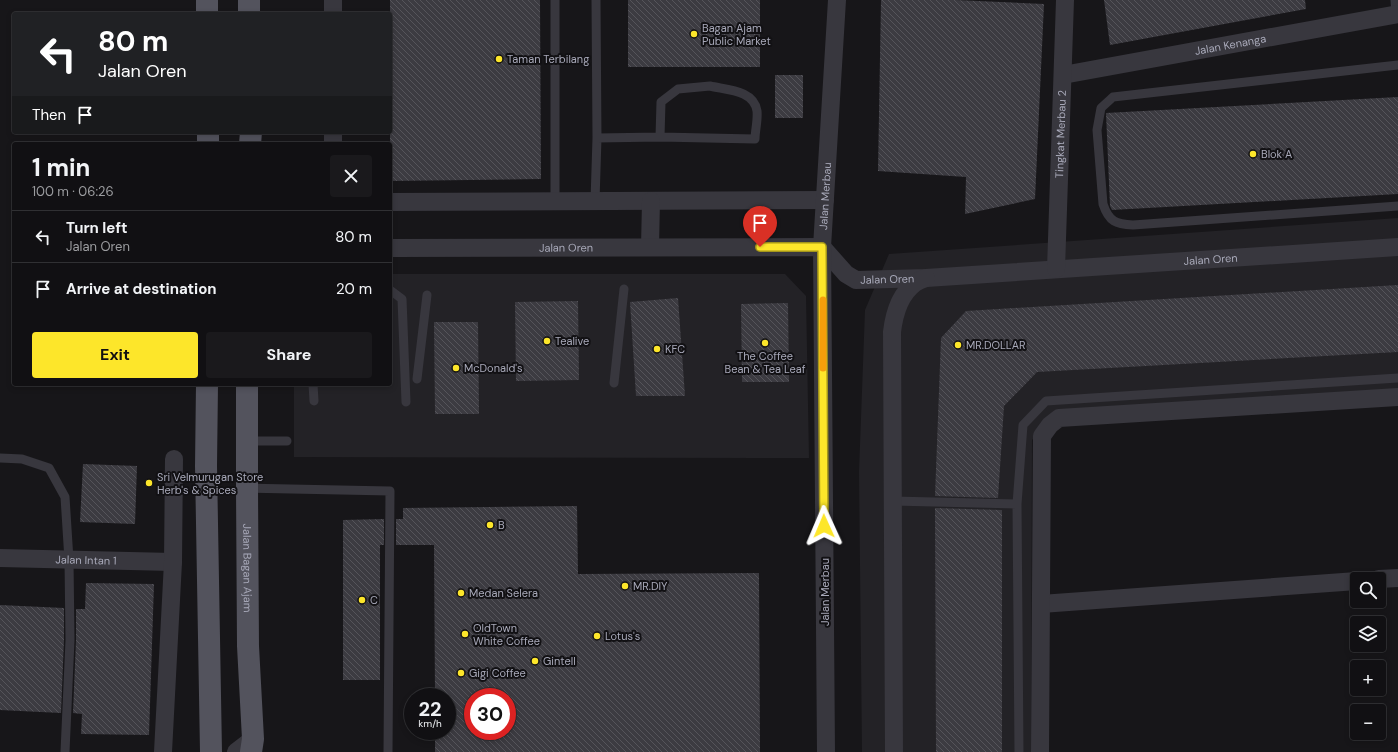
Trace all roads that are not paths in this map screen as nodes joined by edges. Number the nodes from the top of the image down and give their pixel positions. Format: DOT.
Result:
graph roads {
  1 [pos="207,0"];
  2 [pos="249,0"];
  3 [pos="334,0"];
  4 [pos="554,0"];
  5 [pos="596,0"];
  6 [pos="837,0"];
  7 [pos="1065,0"];
  8 [pos="1396,9"];
  9 [pos="207,12"];
  10 [pos="249,12"];
  11 [pos="333,12"];
  12 [pos="1398,65"];
  13 [pos="1063,75"];
  14 [pos="660,137"];
  15 [pos="597,138"];
  16 [pos="825,200"];
  17 [pos="595,201"];
  18 [pos="651,201"];
  19 [pos="392,202"];
  20 [pos="554,202"];
  21 [pos="1398,206"];
  22 [pos="650,247"];
  23 [pos="822,247"];
  24 [pos="1398,247"];
  25 [pos="392,248"];
  26 [pos="1056,269"];
  27 [pos="926,278"];
  28 [pos="624,289"];
  29 [pos="392,292"];
  30 [pos="427,295"];
  31 [pos="1398,378"];
  32 [pos="417,379"];
  33 [pos="614,383"];
  34 [pos="207,386"];
  35 [pos="248,386"];
  36 [pos="313,386"];
  37 [pos="1398,397"];
  38 [pos="314,401"];
  39 [pos="406,402"];
  40 [pos="248,441"];
  41 [pos="287,441"];
  42 [pos="0,458"];
  43 [pos="174,459"];
  44 [pos="247,488"];
  45 [pos="892,501"];
  46 [pos="1018,504"];
  47 [pos="0,558"];
  48 [pos="69,560"];
  49 [pos="173,562"];
  50 [pos="1398,578"];
  51 [pos="1386,579"];
  52 [pos="1350,582"];
  53 [pos="1041,604"];
  54 [pos="252,746"];
  55 [pos="65,752"];
  56 [pos="163,752"];
  57 [pos="211,752"];
  58 [pos="236,752"];
  59 [pos="388,752"];
  60 [pos="826,752"];
  61 [pos="894,752"];
  62 [pos="1019,752"];
  63 [pos="1040,752"];
  1 -- 9 [label="main road"];
  2 -- 10 [label="main road"];
  3 -- 11 [label="street"];
  4 -- 20 [label="lane"];
  5 -- 15 [label="lane"];
  6 -- 16 [label="street, Jalan Merbau"];
  7 -- 13 [label="street, Tingkat Merbau 2"];
  8 -- 13 [label="street, Jalan Kenanga"];
  12 -- 21 [label="lane"];
  13 -- 26 [label="street, Tingkat Merbau 2"];
  14 -- 14 [label="lane"];
  14 -- 15 [label="lane"];
  15 -- 17 [label="lane"];
  16 -- 18 [label="street"];
  16 -- 23 [label="street, Jalan Merbau"];
  17 -- 18 [label="street"];
  17 -- 20 [label="street"];
  18 -- 22 [label="street"];
  19 -- 20 [label="street"];
  22 -- 23 [label="street, Jalan Oren"];
  22 -- 25 [label="street, Jalan Oren"];
  23 -- 27 [label="street, Jalan Oren"];
  23 -- 60 [label="street, Jalan Merbau"];
  24 -- 26 [label="street, Jalan Oren"];
  26 -- 27 [label="street, Jalan Oren"];
  27 -- 45 [label="street"];
  28 -- 33 [label="lane"];
  29 -- 39 [label="lane"];
  30 -- 32 [label="lane"];
  31 -- 46 [label="lane"];
  34 -- 57 [label="main road"];
  35 -- 40 [label="main road, Jalan Bagan Ajam"];
  36 -- 38 [label="lane"];
  37 -- 53 [label="street"];
  40 -- 41 [label="lane"];
  40 -- 44 [label="main road, Jalan Bagan Ajam"];
  42 -- 48 [label="lane"];
  43 -- 49 [label="street"];
  44 -- 54 [label="main road, Jalan Bagan Ajam"];
  44 -- 59 [label="lane"];
  45 -- 46 [label="lane"];
  45 -- 61 [label="street"];
  46 -- 62 [label="lane"];
  47 -- 48 [label="street, Jalan Intan 1"];
  48 -- 49 [label="street, Jalan Intan 1"];
  48 -- 55 [label="lane"];
  49 -- 56 [label="street"];
  50 -- 51 [label="street"];
  52 -- 53 [label="street"];
  53 -- 63 [label="street"];
  54 -- 58 [label="street"];
}
